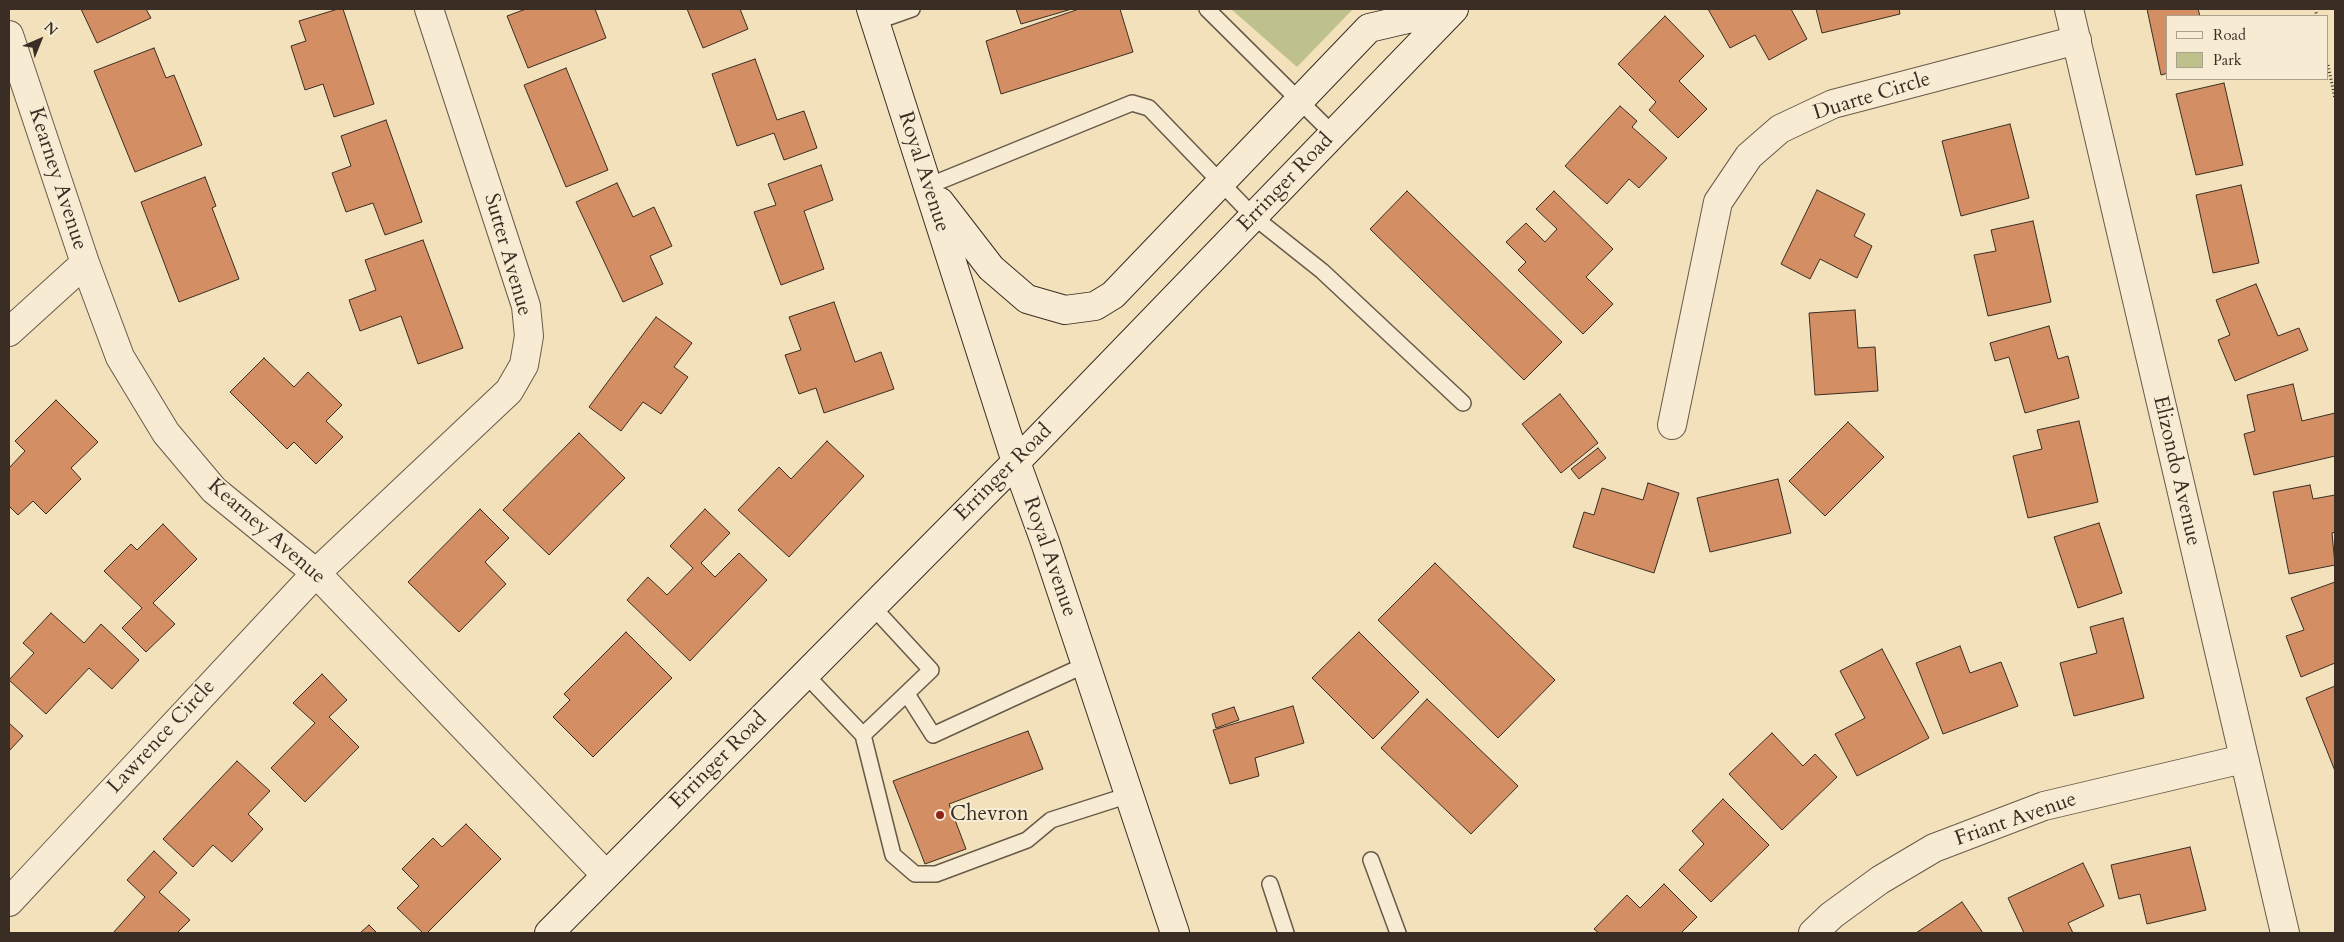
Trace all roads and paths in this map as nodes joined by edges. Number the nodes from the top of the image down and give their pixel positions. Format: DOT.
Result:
graph roads {
  1 [pos="429,9"];
  2 [pos="912,9"];
  3 [pos="1207,9"];
  4 [pos="1452,9"];
  5 [pos="2069,9"];
  6 [pos="873,15"];
  7 [pos="9,35"];
  8 [pos="2077,40"];
  9 [pos="2329,70"];
  10 [pos="2335,99"];
  11 [pos="1300,100"];
  12 [pos="1333,134"];
  13 [pos="1221,182"];
  14 [pos="928,186"];
  15 [pos="1254,217"];
  16 [pos="85,263"];
  17 [pos="9,332"];
  18 [pos="1463,402"];
  19 [pos="1672,425"];
  20 [pos="1016,462"];
  21 [pos="316,573"];
  22 [pos="872,606"];
  23 [pos="1085,665"];
  24 [pos="805,674"];
  25 [pos="907,694"];
  26 [pos="863,735"];
  27 [pos="2242,759"];
  28 [pos="1129,795"];
  29 [pos="1371,860"];
  30 [pos="605,874"];
  31 [pos="1270,884"];
  32 [pos="9,902"];
  33 [pos="553,932"];
  34 [pos="1175,933"];
  35 [pos="1286,933"];
  36 [pos="1398,933"];
  37 [pos="1814,933"];
  38 [pos="2285,933"];
  1 -- 21 [label="street, Sutter Avenue"];
  2 -- 6 [label="lane"];
  3 -- 11 [label="lane"];
  4 -- 11 [label="street"];
  4 -- 12 [label="street, Erringer Road"];
  5 -- 8 [label="street, Elizondo Avenue"];
  6 -- 14 [label="street, Royal Avenue"];
  7 -- 16 [label="street, Kearney Avenue"];
  8 -- 19 [label="street, Duarte Circle"];
  8 -- 27 [label="street, Elizondo Avenue"];
  9 -- 10 [label="path"];
  11 -- 12 [label="lane"];
  11 -- 13 [label="street"];
  12 -- 15 [label="street, Erringer Road"];
  13 -- 14 [label="lane"];
  13 -- 14 [label="street"];
  13 -- 15 [label="lane"];
  14 -- 20 [label="street, Royal Avenue"];
  15 -- 18 [label="lane"];
  15 -- 20 [label="street, Erringer Road"];
  16 -- 17 [label="street"];
  16 -- 21 [label="street, Kearney Avenue"];
  20 -- 22 [label="street, Erringer Road"];
  20 -- 23 [label="street, Royal Avenue"];
  21 -- 30 [label="street, Kearney Avenue"];
  21 -- 32 [label="street, Lawrence Circle"];
  22 -- 24 [label="street, Erringer Road"];
  22 -- 25 [label="lane"];
  23 -- 25 [label="lane"];
  23 -- 28 [label="street, Royal Avenue"];
  24 -- 26 [label="lane"];
  24 -- 30 [label="street, Erringer Road"];
  25 -- 26 [label="lane"];
  26 -- 28 [label="lane"];
  27 -- 37 [label="street, Friant Avenue"];
  27 -- 38 [label="street, Elizondo Avenue"];
  28 -- 34 [label="street, Royal Avenue"];
  29 -- 36 [label="lane"];
  30 -- 33 [label="street, Erringer Road"];
  31 -- 35 [label="lane"];
}
